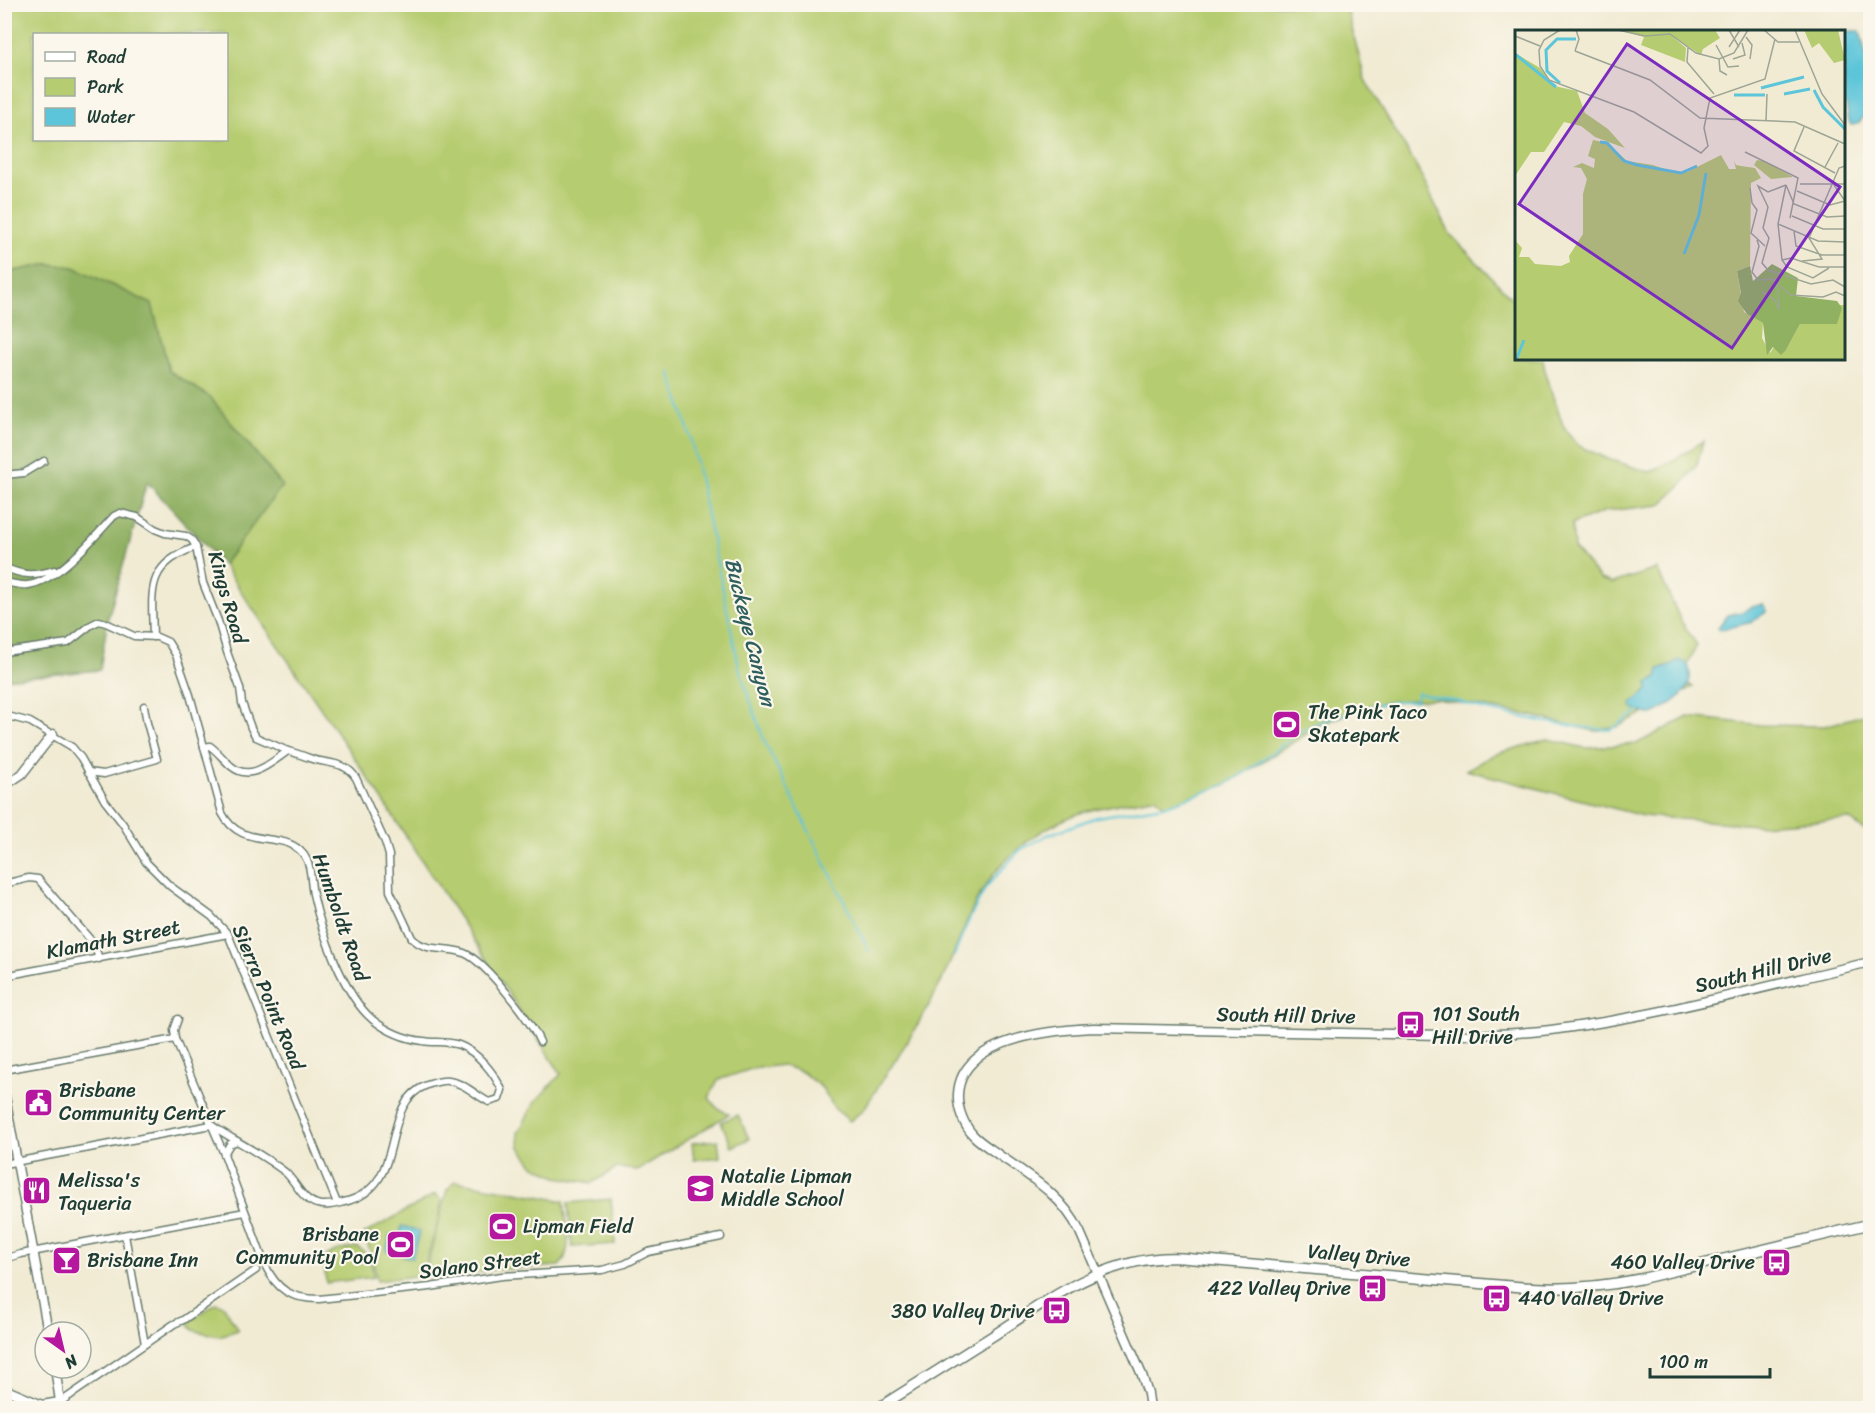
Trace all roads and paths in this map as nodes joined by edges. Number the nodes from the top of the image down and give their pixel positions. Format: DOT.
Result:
graph roads {
  1 [pos="44,461"];
  2 [pos="4,475"];
  3 [pos="196,547"];
  4 [pos="4,567"];
  5 [pos="63,567"];
  6 [pos="4,582"];
  7 [pos="153,637"];
  8 [pos="4,652"];
  9 [pos="144,706"];
  10 [pos="4,715"];
  11 [pos="53,734"];
  12 [pos="204,747"];
  13 [pos="288,751"];
  14 [pos="88,771"];
  15 [pos="104,774"];
  16 [pos="4,786"];
  17 [pos="98,789"];
  18 [pos="4,884"];
  19 [pos="228,934"];
  20 [pos="99,959"];
  21 [pos="1870,962"];
  22 [pos="4,976"];
  23 [pos="178,1019"];
  24 [pos="175,1039"];
  25 [pos="540,1042"];
  26 [pos="4,1071"];
  27 [pos="4,1090"];
  28 [pos="211,1125"];
  29 [pos="237,1141"];
  30 [pos="224,1154"];
  31 [pos="17,1161"];
  32 [pos="4,1164"];
  33 [pos="337,1203"];
  34 [pos="245,1212"];
  35 [pos="1870,1224"];
  36 [pos="125,1235"];
  37 [pos="721,1237"];
  38 [pos="34,1252"];
  39 [pos="4,1259"];
  40 [pos="256,1270"];
  41 [pos="1098,1274"];
  42 [pos="46,1320"];
  43 [pos="145,1344"];
  44 [pos="57,1380"];
  45 [pos="4,1389"];
  46 [pos="61,1405"];
  47 [pos="52,1408"];
  48 [pos="878,1408"];
  49 [pos="1150,1408"];
  1 -- 2 [label="street"];
  3 -- 5 [label="street, Kings Road"];
  3 -- 7 [label="street"];
  3 -- 13 [label="street, Kings Road"];
  4 -- 5 [label="street"];
  5 -- 6 [label="street, Kings Road"];
  7 -- 8 [label="street, Humboldt Road"];
  7 -- 12 [label="street, Humboldt Road"];
  9 -- 15 [label="street"];
  10 -- 11 [label="street, Sierra Point Road"];
  11 -- 14 [label="street, Sierra Point Road"];
  11 -- 16 [label="street"];
  12 -- 13 [label="street"];
  12 -- 33 [label="street, Humboldt Road"];
  13 -- 25 [label="street, Kings Road"];
  14 -- 15 [label="street"];
  14 -- 17 [label="street, Sierra Point Road"];
  15 -- 17 [label="street"];
  17 -- 19 [label="street, Sierra Point Road"];
  18 -- 20 [label="street"];
  19 -- 20 [label="street, Klamath Street"];
  19 -- 33 [label="street, Sierra Point Road"];
  20 -- 22 [label="street, Klamath Street"];
  21 -- 41 [label="street, South Hill Drive"];
  23 -- 24 [label="street"];
  24 -- 26 [label="street"];
  24 -- 28 [label="street, Solano Street"];
  27 -- 31 [label="street"];
  28 -- 29 [label="street, Humboldt Road"];
  28 -- 30 [label="street, Solano Street"];
  28 -- 31 [label="street"];
  29 -- 30 [label="street"];
  29 -- 33 [label="street, Humboldt Road"];
  30 -- 34 [label="street, Solano Street"];
  31 -- 32 [label="street"];
  31 -- 38 [label="street"];
  34 -- 36 [label="street"];
  34 -- 37 [label="street, Solano Street"];
  35 -- 41 [label="main road, Valley Drive"];
  36 -- 38 [label="street"];
  36 -- 43 [label="street"];
  38 -- 39 [label="street"];
  38 -- 42 [label="street"];
  40 -- 43 [label="street"];
  41 -- 48 [label="main road, Valley Drive"];
  41 -- 49 [label="street, South Hill Drive"];
  43 -- 46 [label="street"];
  44 -- 46 [label="street"];
  45 -- 46 [label="street"];
  46 -- 47 [label="street"];
}
